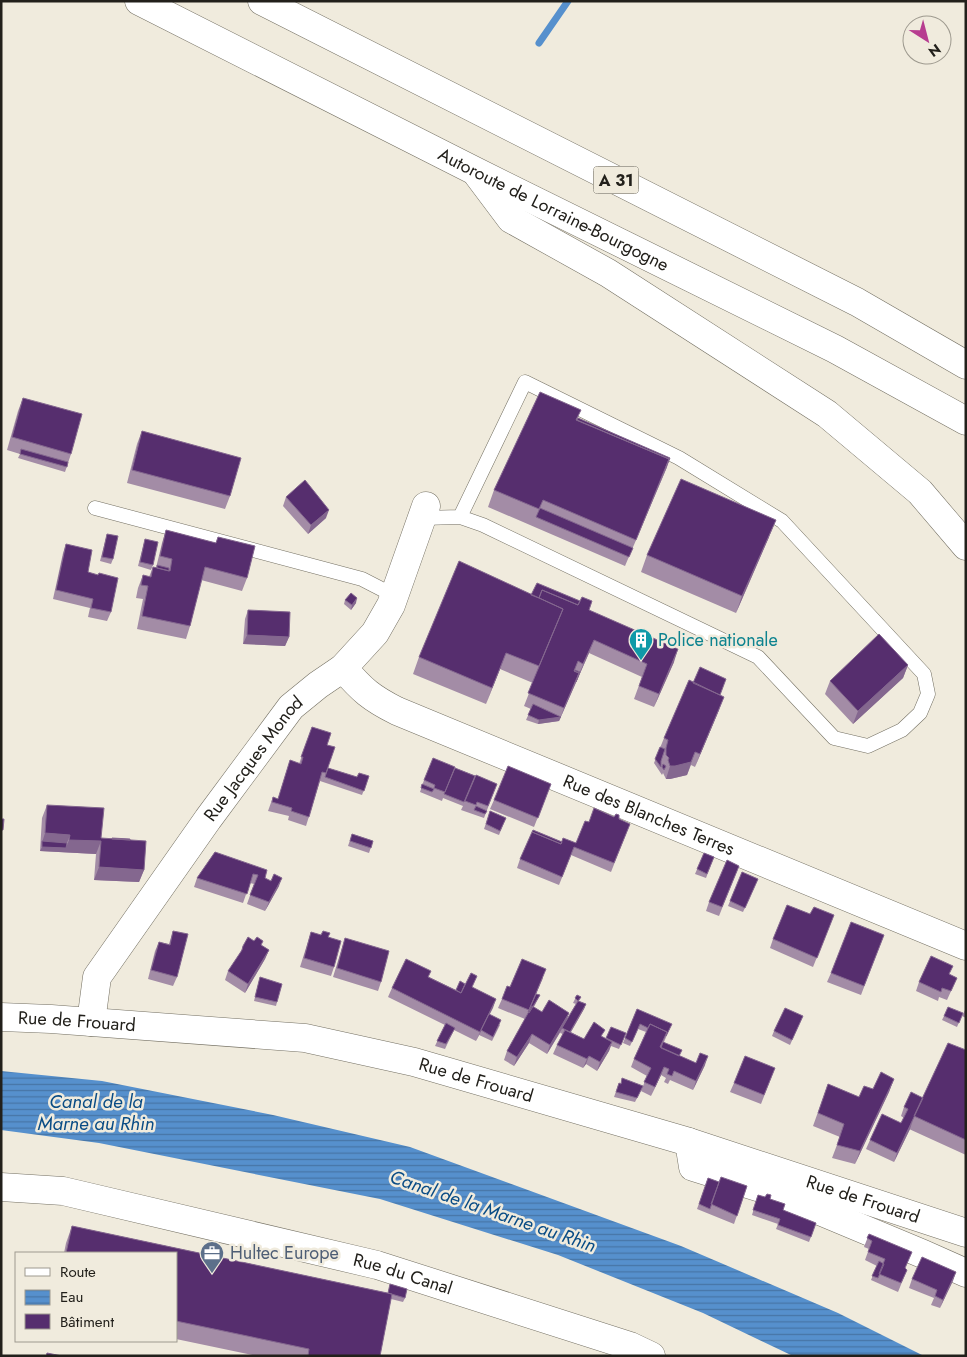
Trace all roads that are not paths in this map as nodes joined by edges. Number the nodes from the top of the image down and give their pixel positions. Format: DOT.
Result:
graph roads {
  1 [pos="139,1"];
  2 [pos="262,1"];
  3 [pos="475,171"];
  4 [pos="857,302"];
  5 [pos="966,349"];
  6 [pos="966,365"];
  7 [pos="966,421"];
  8 [pos="95,508"];
  9 [pos="424,512"];
  10 [pos="460,517"];
  11 [pos="966,546"];
  12 [pos="395,596"];
  13 [pos="343,668"];
  14 [pos="966,946"];
  15 [pos="1,1017"];
  16 [pos="91,1022"];
  17 [pos="689,1142"];
  18 [pos="1,1187"];
  19 [pos="966,1219"];
  20 [pos="936,1223"];
  21 [pos="966,1233"];
  22 [pos="966,1273"];
  23 [pos="594,1346"];
  24 [pos="652,1356"];
  1 -- 3 [label="main road, Autoroute de Lorraine-Bourgogne"];
  2 -- 4 [label="main road, A 31"];
  3 -- 7 [label="main road, Autoroute de Lorraine-Bourgogne"];
  3 -- 11 [label="main road"];
  4 -- 5 [label="main road"];
  4 -- 6 [label="main road, A 31"];
  8 -- 12 [label="lane"];
  9 -- 10 [label="lane"];
  9 -- 12 [label="main road, Rue Jacques Monod"];
  10 -- 10 [label="lane"];
  12 -- 13 [label="main road, Rue Jacques Monod"];
  13 -- 14 [label="main road, Rue des Blanches Terres"];
  13 -- 16 [label="main road, Rue Jacques Monod"];
  15 -- 16 [label="main road, Rue de Frouard"];
  16 -- 17 [label="main road, Rue de Frouard"];
  17 -- 20 [label="main road, Rue de Frouard"];
  17 -- 22 [label="main road"];
  18 -- 23 [label="main road, Rue du Canal"];
  19 -- 20 [label="main road"];
  20 -- 21 [label="main road, Rue de Frouard"];
  23 -- 24 [label="main road, Rue du Canal"];
}
